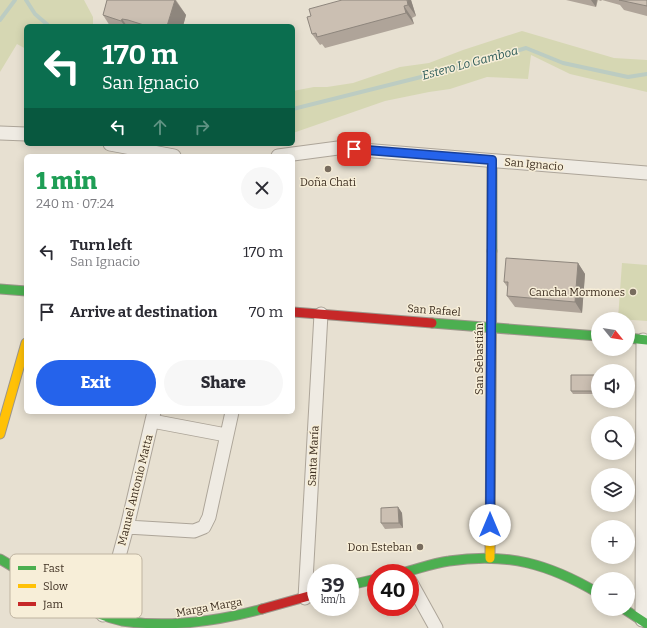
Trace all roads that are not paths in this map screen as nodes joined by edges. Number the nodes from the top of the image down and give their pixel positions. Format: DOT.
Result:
graph roads {
  1 [pos="0,133"];
  2 [pos="24,134"];
  3 [pos="121,146"];
  4 [pos="163,154"];
  5 [pos="293,154"];
  6 [pos="492,160"];
  7 [pos="647,173"];
  8 [pos="0,289"];
  9 [pos="24,291"];
  10 [pos="295,312"];
  11 [pos="321,314"];
  12 [pos="491,326"];
  13 [pos="591,335"];
  14 [pos="635,339"];
  15 [pos="645,340"];
  16 [pos="24,351"];
  17 [pos="231,414"];
  18 [pos="153,417"];
  19 [pos="0,434"];
  20 [pos="226,435"];
  21 [pos="127,527"];
  22 [pos="120,554"];
  23 [pos="490,558"];
  24 [pos="0,559"];
  25 [pos="312,564"];
  26 [pos="10,565"];
  27 [pos="419,571"];
  28 [pos="591,589"];
  29 [pos="307,597"];
  30 [pos="419,599"];
  31 [pos="635,616"];
  32 [pos="112,618"];
  33 [pos="645,622"];
  34 [pos="155,627"];
  35 [pos="436,628"];
  1 -- 2 [label="street"];
  3 -- 4 [label="street"];
  5 -- 6 [label="street, San Ignacio"];
  6 -- 7 [label="street, San Ignacio"];
  6 -- 12 [label="street, San Sebastián"];
  8 -- 9 [label="street"];
  10 -- 11 [label="street, San Rafael"];
  11 -- 12 [label="street, San Rafael"];
  11 -- 25 [label="street, Santa María"];
  12 -- 13 [label="street, San Rafael"];
  12 -- 23 [label="street, San Sebastián"];
  14 -- 15 [label="street"];
  15 -- 33 [label="street"];
  16 -- 19 [label="street"];
  17 -- 20 [label="street"];
  18 -- 20 [label="street"];
  18 -- 21 [label="street, Manuel Antonio Matta"];
  20 -- 21 [label="street"];
  21 -- 22 [label="street, Manuel Antonio Matta"];
  23 -- 27 [label="street"];
  23 -- 28 [label="street"];
  24 -- 26 [label="street, Marga Marga"];
  29 -- 34 [label="street, Marga Marga"];
  30 -- 35 [label="street"];
  31 -- 33 [label="street"];
  32 -- 34 [label="street, Marga Marga"];
}
